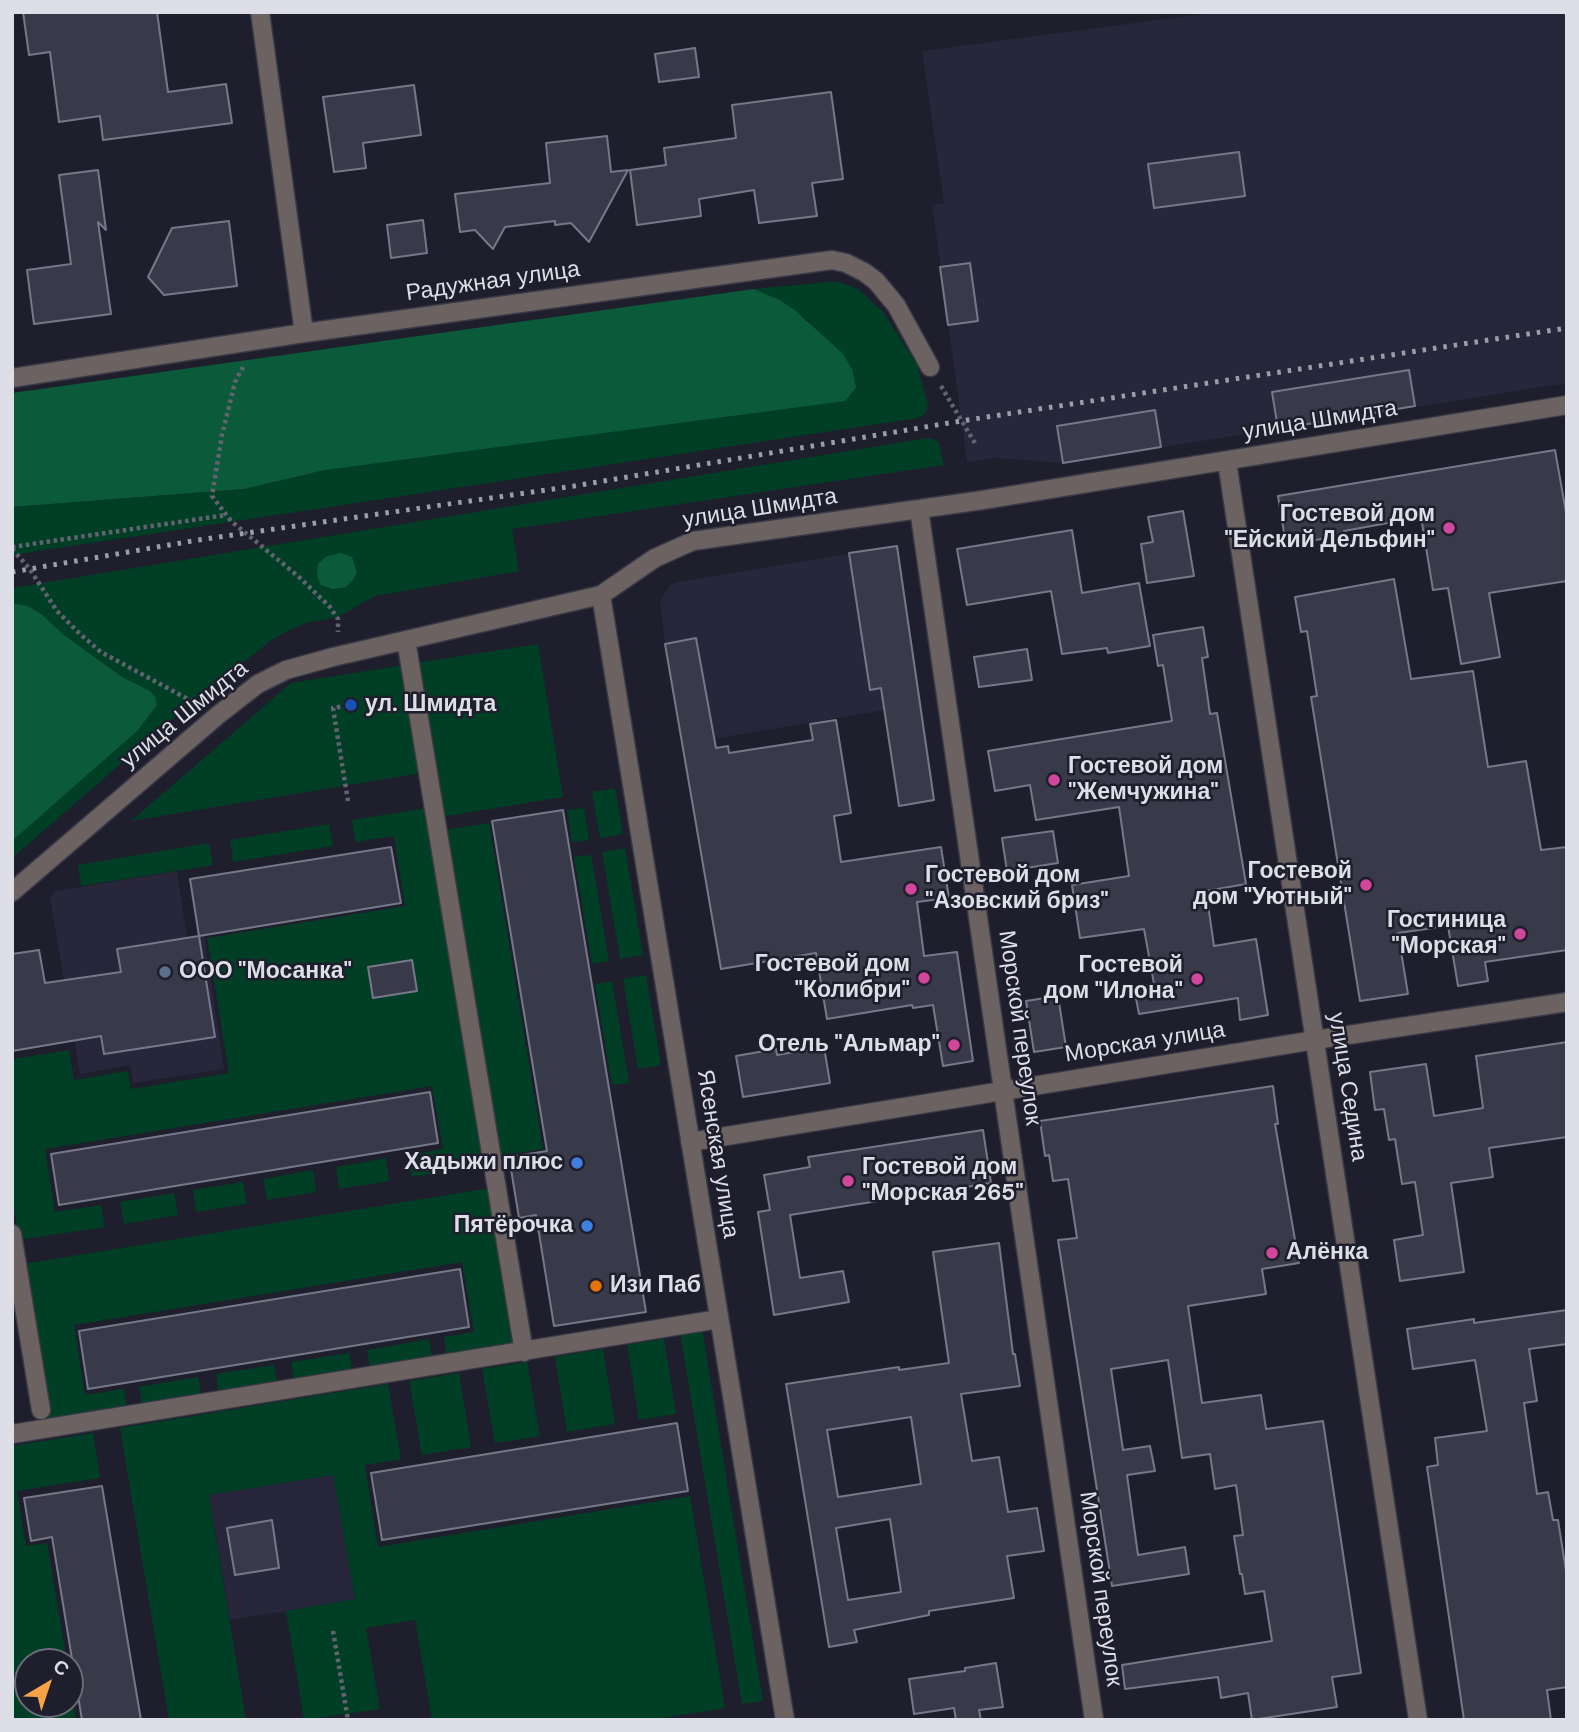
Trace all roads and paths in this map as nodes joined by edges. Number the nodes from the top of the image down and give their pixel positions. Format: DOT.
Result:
graph roads {
  1 [pos="260,12"];
  2 [pos="304,333"];
  3 [pos="255,342"];
  4 [pos="930,367"];
  5 [pos="12,378"];
  6 [pos="1567,405"];
  7 [pos="976,445"];
  8 [pos="1227,461"];
  9 [pos="919,509"];
  10 [pos="226,515"];
  11 [pos="12,548"];
  12 [pos="601,595"];
  13 [pos="406,640"];
  14 [pos="333,657"];
  15 [pos="351,705"];
  16 [pos="218,715"];
  17 [pos="348,801"];
  18 [pos="12,892"];
  19 [pos="1567,1002"];
  20 [pos="1315,1040"];
  21 [pos="1003,1091"];
  22 [pos="690,1142"];
  23 [pos="12,1234"];
  24 [pos="719,1320"];
  25 [pos="524,1352"];
  26 [pos="41,1410"];
  27 [pos="12,1434"];
  28 [pos="333,1631"];
  29 [pos="348,1720"];
  30 [pos="785,1720"];
  31 [pos="1094,1720"];
  32 [pos="1418,1720"];
  1 -- 2 [label="street"];
  2 -- 3 [label="street, Радужная улица"];
  2 -- 4 [label="street, Радужная улица"];
  3 -- 5 [label="street, Радужная улица"];
  3 -- 10 [label="path"];
  4 -- 7 [label="path"];
  6 -- 8 [label="street, улица Шмидта"];
  8 -- 9 [label="street, улица Шмидта"];
  8 -- 20 [label="street, улица Седина"];
  9 -- 12 [label="street, улица Шмидта"];
  9 -- 21 [label="street, Морской переулок"];
  10 -- 11 [label="path"];
  10 -- 14 [label="path"];
  11 -- 16 [label="path"];
  12 -- 13 [label="street, улица Шмидта"];
  12 -- 22 [label="street, Ясенская улица"];
  13 -- 14 [label="street, улица Шмидта"];
  13 -- 25 [label="street"];
  14 -- 16 [label="street, улица Шмидта"];
  15 -- 17 [label="path"];
  16 -- 18 [label="street, улица Шмидта"];
  19 -- 20 [label="street, Морская улица"];
  20 -- 21 [label="street, Морская улица"];
  20 -- 32 [label="street, улица Седина"];
  21 -- 22 [label="street, Морская улица"];
  21 -- 31 [label="street, Морской переулок"];
  22 -- 24 [label="street, Ясенская улица"];
  23 -- 26 [label="street"];
  24 -- 25 [label="street"];
  24 -- 30 [label="street, Ясенская улица"];
  25 -- 27 [label="street"];
  28 -- 29 [label="path"];
}
